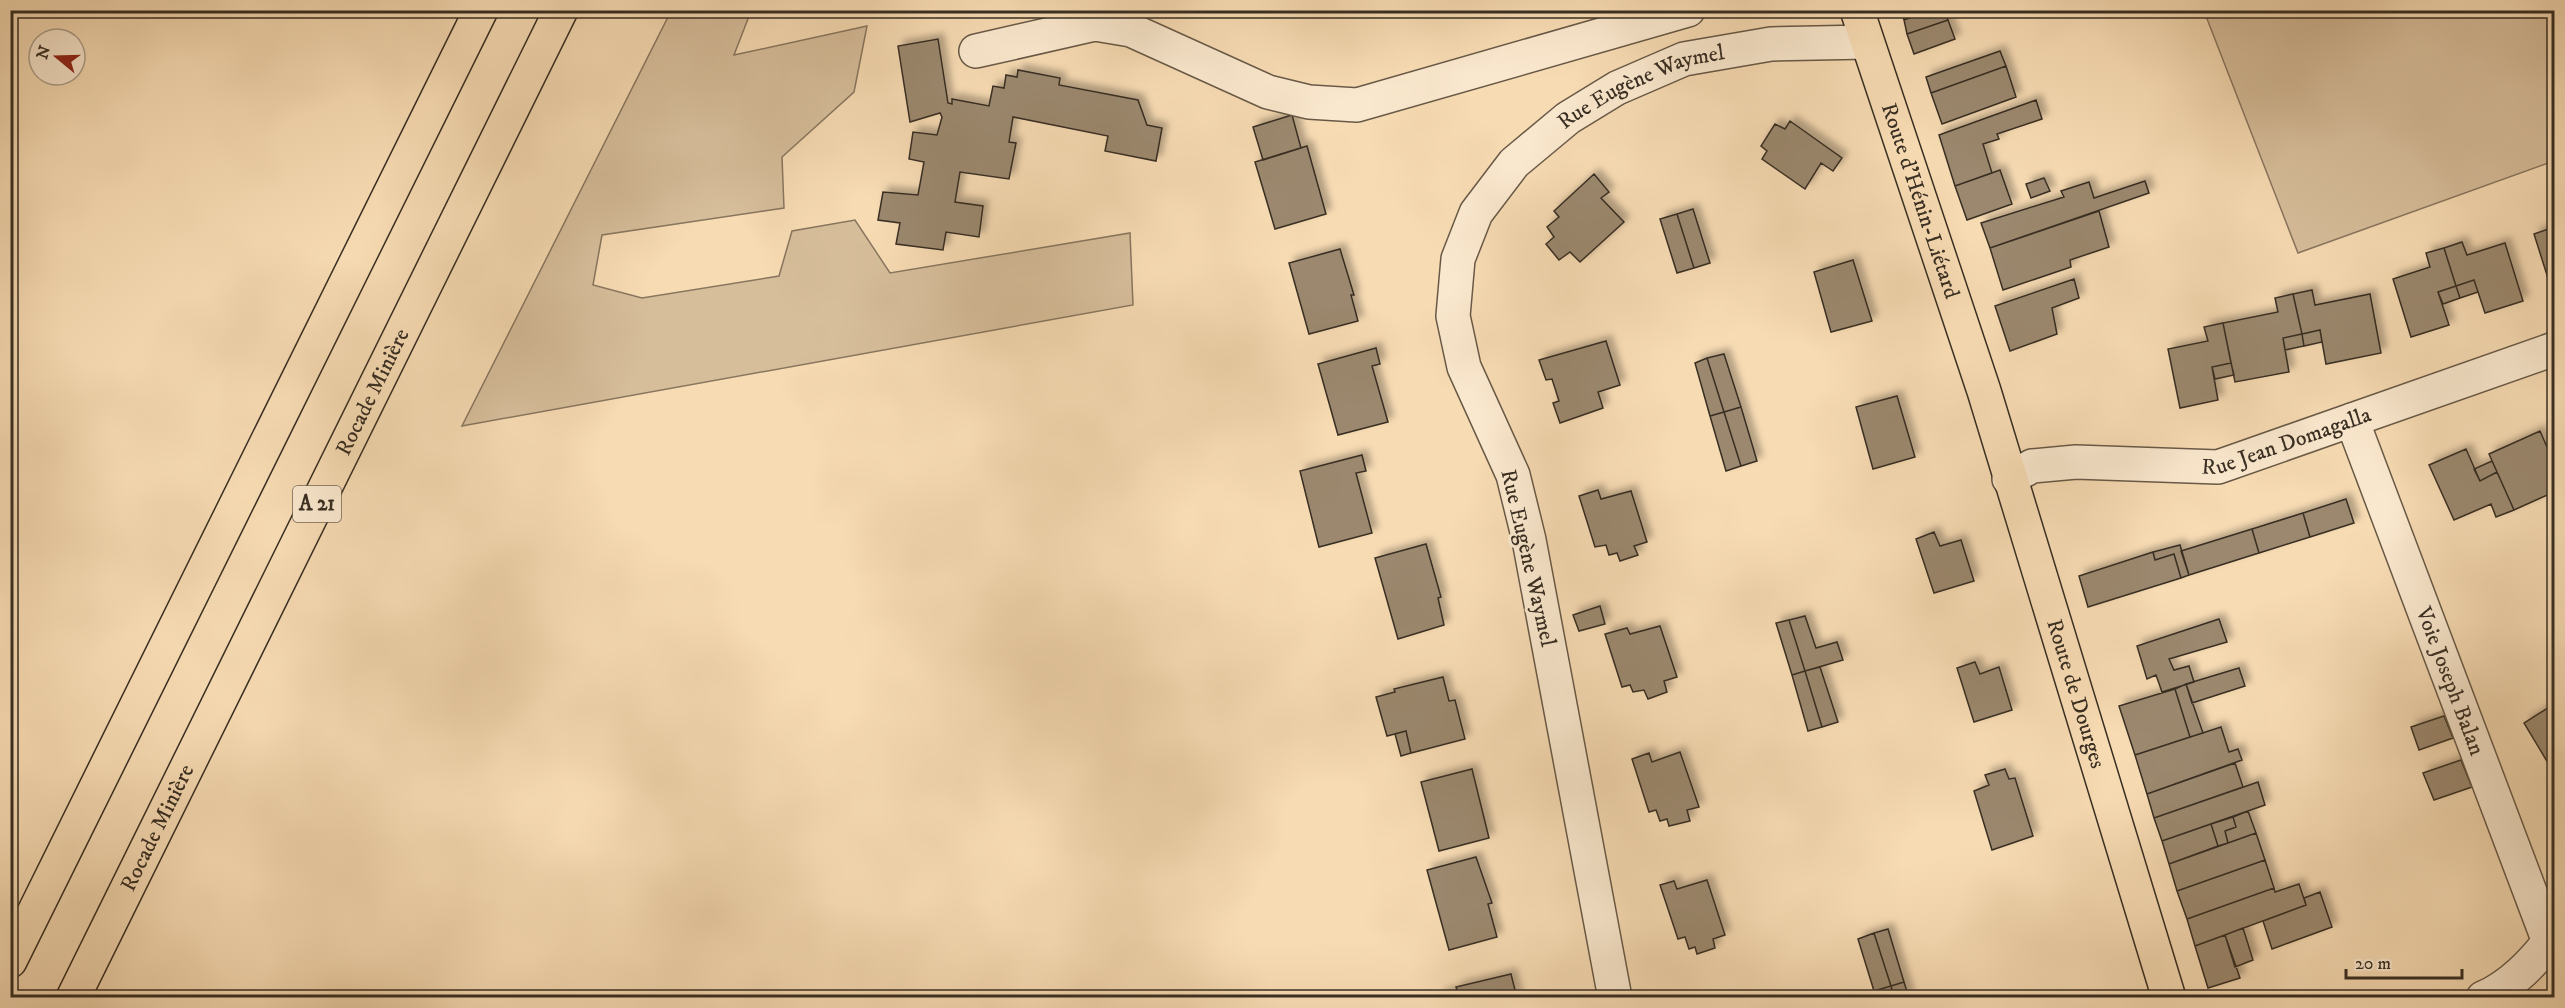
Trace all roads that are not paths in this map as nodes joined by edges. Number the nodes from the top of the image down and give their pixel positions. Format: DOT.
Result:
graph roads {
  1 [pos="481,10"];
  2 [pos="561,10"];
  3 [pos="1688,10"];
  4 [pos="1857,10"];
  5 [pos="1867,42"];
  6 [pos="976,51"];
  7 [pos="2554,349"];
  8 [pos="1984,391"];
  9 [pos="2352,420"];
  10 [pos="2009,478"];
  11 [pos="2552,939"];
  12 [pos="10,961"];
  13 [pos="73,998"];
  14 [pos="1615,998"];
  15 [pos="2169,998"];
  16 [pos="2483,998"];
  1 -- 12 [label="main road"];
  2 -- 13 [label="main road, Rocade Minière / A 21"];
  3 -- 6 [label="street"];
  4 -- 5 [label="main road, Route d'Hénin-Liétard"];
  5 -- 8 [label="main road, Route d'Hénin-Liétard"];
  5 -- 14 [label="street, Rue Eugène Waymel"];
  7 -- 9 [label="street, Rue Jean Domagalla"];
  8 -- 10 [label="main road, Route de Dourges"];
  9 -- 10 [label="street, Rue Jean Domagalla"];
  9 -- 11 [label="street, Voie Joseph Balan"];
  10 -- 15 [label="main road, Route de Dourges"];
  11 -- 16 [label="street"];
}
